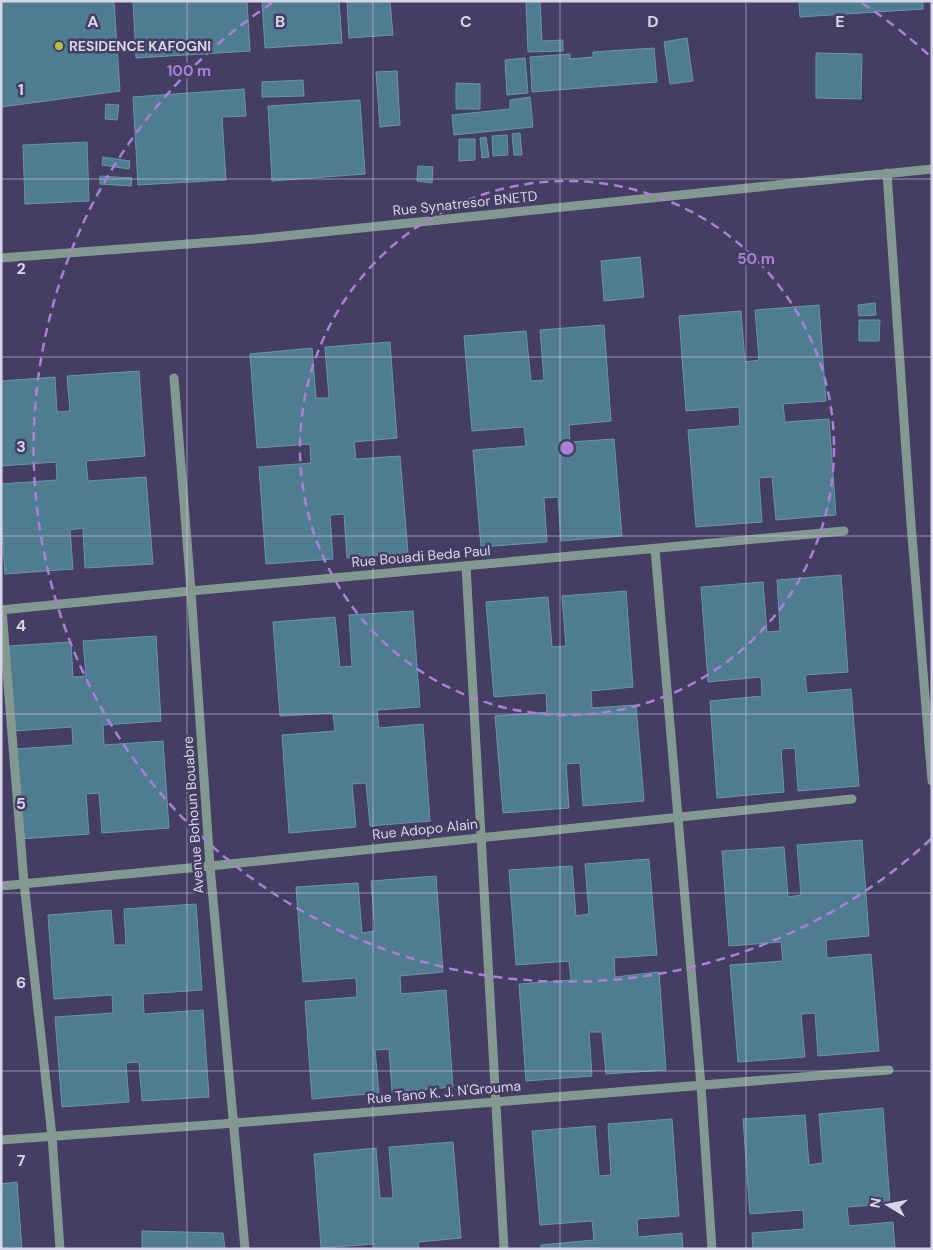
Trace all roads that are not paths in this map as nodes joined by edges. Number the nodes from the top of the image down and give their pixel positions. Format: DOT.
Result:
graph roads {
  1 [pos="932,169"];
  2 [pos="887,173"];
  3 [pos="1,258"];
  4 [pos="174,378"];
  5 [pos="844,531"];
  6 [pos="655,549"];
  7 [pos="466,566"];
  8 [pos="191,591"];
  9 [pos="2,610"];
  10 [pos="932,781"];
  11 [pos="852,799"];
  12 [pos="677,817"];
  13 [pos="481,837"];
  14 [pos="210,866"];
  15 [pos="24,883"];
  16 [pos="1,886"];
  17 [pos="889,1070"];
  18 [pos="701,1086"];
  19 [pos="496,1101"];
  20 [pos="234,1123"];
  21 [pos="52,1136"];
  22 [pos="1,1140"];
  23 [pos="60,1249"];
  24 [pos="245,1249"];
  25 [pos="504,1249"];
  26 [pos="712,1249"];
  1 -- 2 [label="street, Rue Synatresor BNETD"];
  2 -- 3 [label="street, Rue Synatresor BNETD"];
  2 -- 10 [label="street"];
  4 -- 8 [label="street, Avenue Bohoun Bouabre"];
  5 -- 6 [label="street, Rue Bouadi Beda Paul"];
  6 -- 7 [label="street, Rue Bouadi Beda Paul"];
  6 -- 12 [label="street"];
  7 -- 8 [label="street, Rue Bouadi Beda Paul"];
  7 -- 13 [label="street"];
  8 -- 9 [label="street, Rue Bouadi Beda Paul"];
  8 -- 14 [label="street, Avenue Bohoun Bouabre"];
  9 -- 15 [label="street"];
  11 -- 12 [label="street, Rue Adopo Alain"];
  12 -- 13 [label="street, Rue Adopo Alain"];
  12 -- 18 [label="street"];
  13 -- 14 [label="street, Rue Adopo Alain"];
  13 -- 19 [label="street"];
  14 -- 15 [label="street, Rue Adopo Alain"];
  14 -- 20 [label="street, Avenue Bohoun Bouabre"];
  15 -- 16 [label="street, Rue Adopo Alain"];
  15 -- 21 [label="street"];
  17 -- 18 [label="street, Rue Tano K. J. N'Grouma"];
  18 -- 19 [label="street, Rue Tano K. J. N'Grouma"];
  18 -- 26 [label="street"];
  19 -- 20 [label="street, Rue Tano K. J. N'Grouma"];
  19 -- 25 [label="street"];
  20 -- 21 [label="street, Rue Tano K. J. N'Grouma"];
  20 -- 24 [label="street, Avenue Bohoun Bouabre"];
  21 -- 22 [label="street, Rue Tano K. J. N'Grouma"];
  21 -- 23 [label="street"];
}
